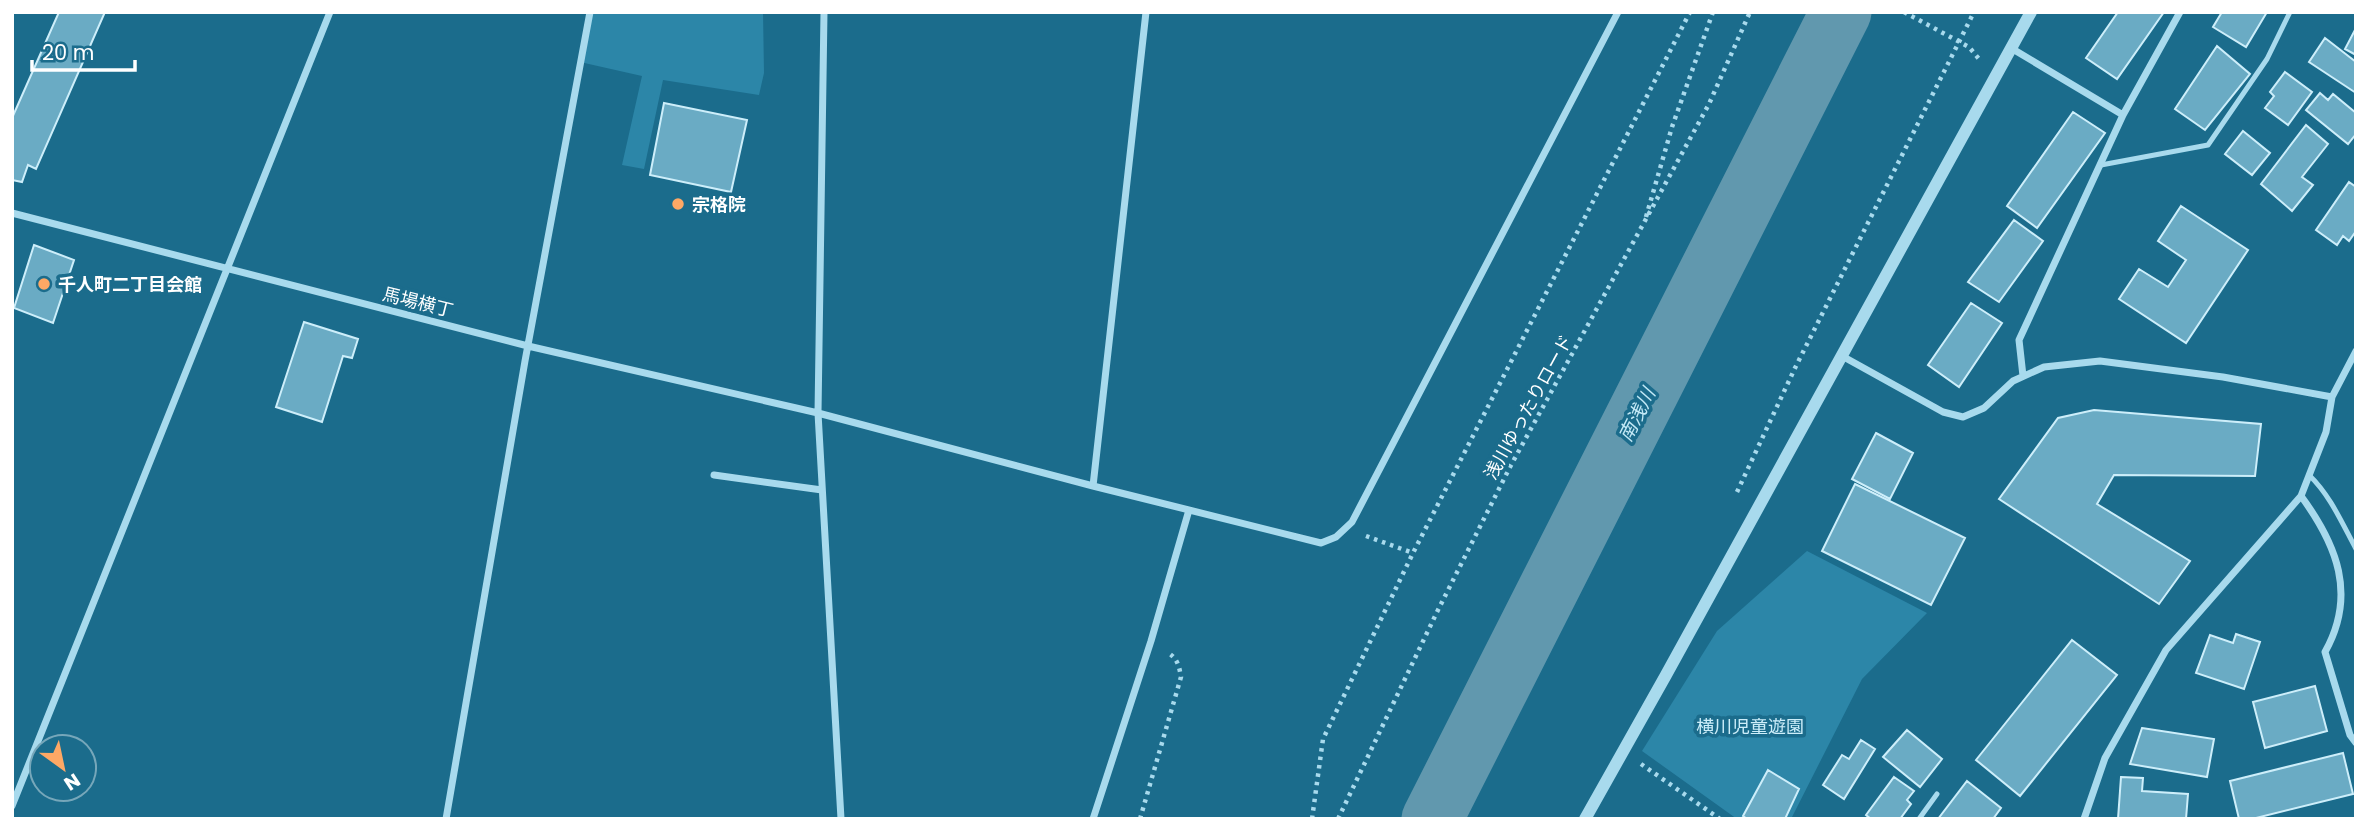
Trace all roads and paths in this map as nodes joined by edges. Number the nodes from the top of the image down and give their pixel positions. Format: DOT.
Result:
graph roads {
  1 [pos="330,12"];
  2 [pos="590,12"];
  3 [pos="824,12"];
  4 [pos="1146,12"];
  5 [pos="1618,12"];
  6 [pos="1690,12"];
  7 [pos="1713,12"];
  8 [pos="1750,12"];
  9 [pos="1903,12"];
  10 [pos="1973,12"];
  11 [pos="2031,12"];
  12 [pos="2180,12"];
  13 [pos="2290,12"];
  14 [pos="1958,41"];
  15 [pos="2011,48"];
  16 [pos="2123,115"];
  17 [pos="2101,164"];
  18 [pos="12,213"];
  19 [pos="1643,228"];
  20 [pos="226,269"];
  21 [pos="528,346"];
  22 [pos="2356,351"];
  23 [pos="1842,356"];
  24 [pos="2023,376"];
  25 [pos="2332,397"];
  26 [pos="818,413"];
  27 [pos="714,475"];
  28 [pos="2309,475"];
  29 [pos="1093,486"];
  30 [pos="822,490"];
  31 [pos="2301,496"];
  32 [pos="1733,499"];
  33 [pos="1189,510"];
  34 [pos="1363,534"];
  35 [pos="2356,549"];
  36 [pos="1413,553"];
  37 [pos="1151,641"];
  38 [pos="2356,743"];
  39 [pos="1623,752"];
  40 [pos="1937,794"];
  41 [pos="12,806"];
  42 [pos="446,819"];
  43 [pos="841,819"];
  44 [pos="1093,819"];
  45 [pos="1140,819"];
  46 [pos="1312,819"];
  47 [pos="1338,819"];
  48 [pos="1585,819"];
  49 [pos="1720,819"];
  50 [pos="1919,819"];
  51 [pos="2084,819"];
  1 -- 20 [label="street"];
  2 -- 21 [label="street"];
  3 -- 26 [label="street"];
  4 -- 29 [label="street"];
  5 -- 33 [label="street, 馬場横丁"];
  6 -- 36 [label="path"];
  7 -- 19 [label="path"];
  8 -- 19 [label="path, 浅川ゆったりロード"];
  9 -- 14 [label="path"];
  10 -- 14 [label="path"];
  11 -- 15 [label="street"];
  12 -- 16 [label="street"];
  13 -- 17 [label="lane"];
  14 -- 32 [label="path"];
  15 -- 16 [label="street"];
  15 -- 23 [label="street"];
  16 -- 17 [label="street"];
  17 -- 24 [label="street"];
  18 -- 20 [label="street, 馬場横丁"];
  19 -- 47 [label="path, 浅川ゆったりロード"];
  20 -- 21 [label="street, 馬場横丁"];
  20 -- 41 [label="street"];
  21 -- 26 [label="street, 馬場横丁"];
  21 -- 42 [label="street"];
  22 -- 25 [label="street"];
  23 -- 24 [label="street"];
  23 -- 39 [label="street"];
  24 -- 25 [label="street"];
  25 -- 28 [label="street"];
  26 -- 29 [label="street, 馬場横丁"];
  26 -- 30 [label="street"];
  27 -- 30 [label="street"];
  28 -- 31 [label="street"];
  28 -- 35 [label="lane"];
  29 -- 33 [label="street, 馬場横丁"];
  30 -- 43 [label="street"];
  31 -- 38 [label="street"];
  31 -- 51 [label="street"];
  33 -- 37 [label="street"];
  34 -- 36 [label="path"];
  36 -- 46 [label="path"];
  37 -- 44 [label="street"];
  37 -- 45 [label="path"];
  39 -- 48 [label="street"];
  39 -- 49 [label="path"];
  40 -- 50 [label="lane"];
}
